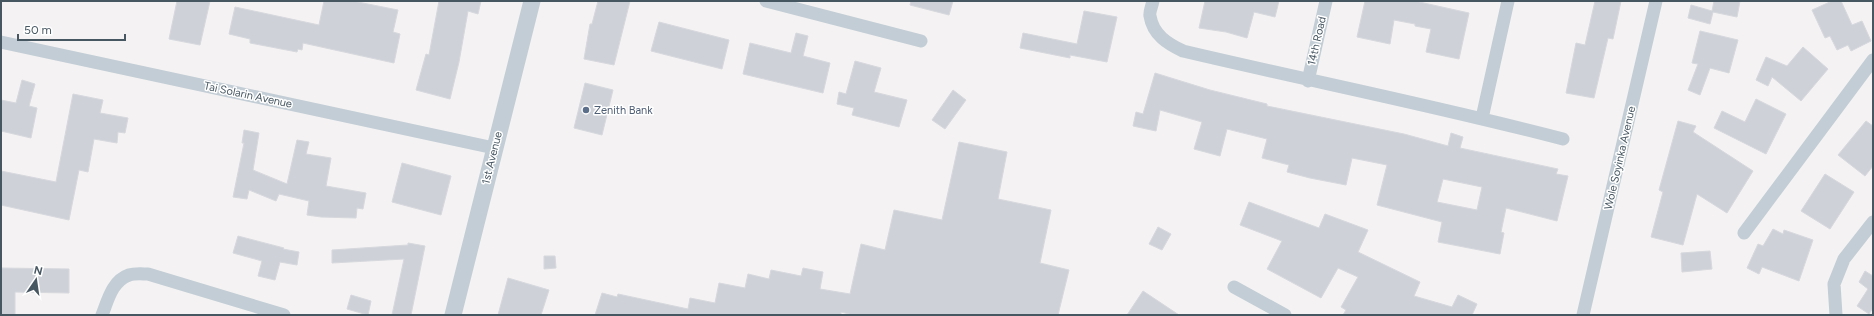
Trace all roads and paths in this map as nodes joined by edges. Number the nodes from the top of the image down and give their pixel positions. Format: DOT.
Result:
graph roads {
  1 [pos="532,1"];
  2 [pos="1153,1"];
  3 [pos="1326,1"];
  4 [pos="1508,1"];
  5 [pos="1656,1"];
  6 [pos="774,2"];
  7 [pos="922,41"];
  8 [pos="1,42"];
  9 [pos="1873,60"];
  10 [pos="1308,81"];
  11 [pos="1482,118"];
  12 [pos="1563,139"];
  13 [pos="494,148"];
  14 [pos="1873,222"];
  15 [pos="1744,233"];
  16 [pos="1234,287"];
  17 [pos="102,315"];
  18 [pos="284,315"];
  19 [pos="453,315"];
  20 [pos="1285,315"];
  21 [pos="1584,315"];
  22 [pos="1836,315"];
  1 -- 13 [label="street, 1st Avenue"];
  2 -- 10 [label="street"];
  3 -- 10 [label="street, 14th Road"];
  4 -- 11 [label="street"];
  5 -- 21 [label="street, Wole Soyinka Avenue"];
  6 -- 7 [label="street"];
  8 -- 13 [label="street, Tai Solarin Avenue"];
  9 -- 15 [label="street"];
  10 -- 11 [label="street"];
  11 -- 12 [label="street"];
  13 -- 19 [label="street, 1st Avenue"];
  14 -- 22 [label="street"];
  16 -- 20 [label="street"];
  17 -- 18 [label="street"];
}
